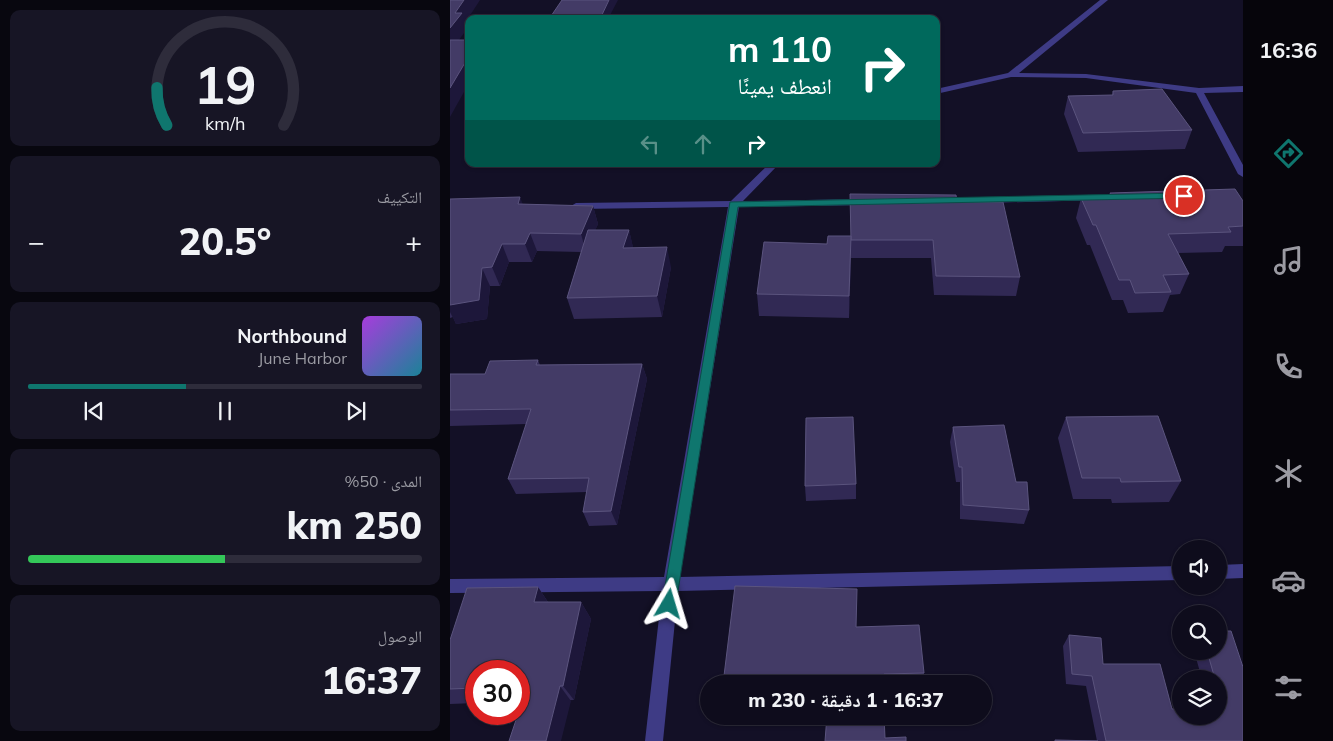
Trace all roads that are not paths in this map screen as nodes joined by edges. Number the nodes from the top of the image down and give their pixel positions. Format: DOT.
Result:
graph roads {
  1 [pos="1104,0"];
  2 [pos="1011,75"];
  3 [pos="1243,89"];
  4 [pos="940,91"];
  5 [pos="1199,91"];
  6 [pos="771,167"];
  7 [pos="1243,174"];
  8 [pos="1113,197"];
  9 [pos="933,201"];
  10 [pos="873,202"];
  11 [pos="734,204"];
  12 [pos="567,206"];
  13 [pos="1227,572"];
  14 [pos="1243,572"];
  15 [pos="1172,573"];
  16 [pos="671,584"];
  17 [pos="450,586"];
  18 [pos="654,741"];
  1 -- 2 [label="street"];
  2 -- 4 [label="street"];
  2 -- 5 [label="street"];
  3 -- 5 [label="street"];
  5 -- 7 [label="street"];
  6 -- 11 [label="street"];
  8 -- 9 [label="street"];
  10 -- 11 [label="street"];
  11 -- 12 [label="street"];
  11 -- 16 [label="street"];
  13 -- 14 [label="street"];
  15 -- 16 [label="street"];
  16 -- 17 [label="street"];
  16 -- 18 [label="street"];
}
